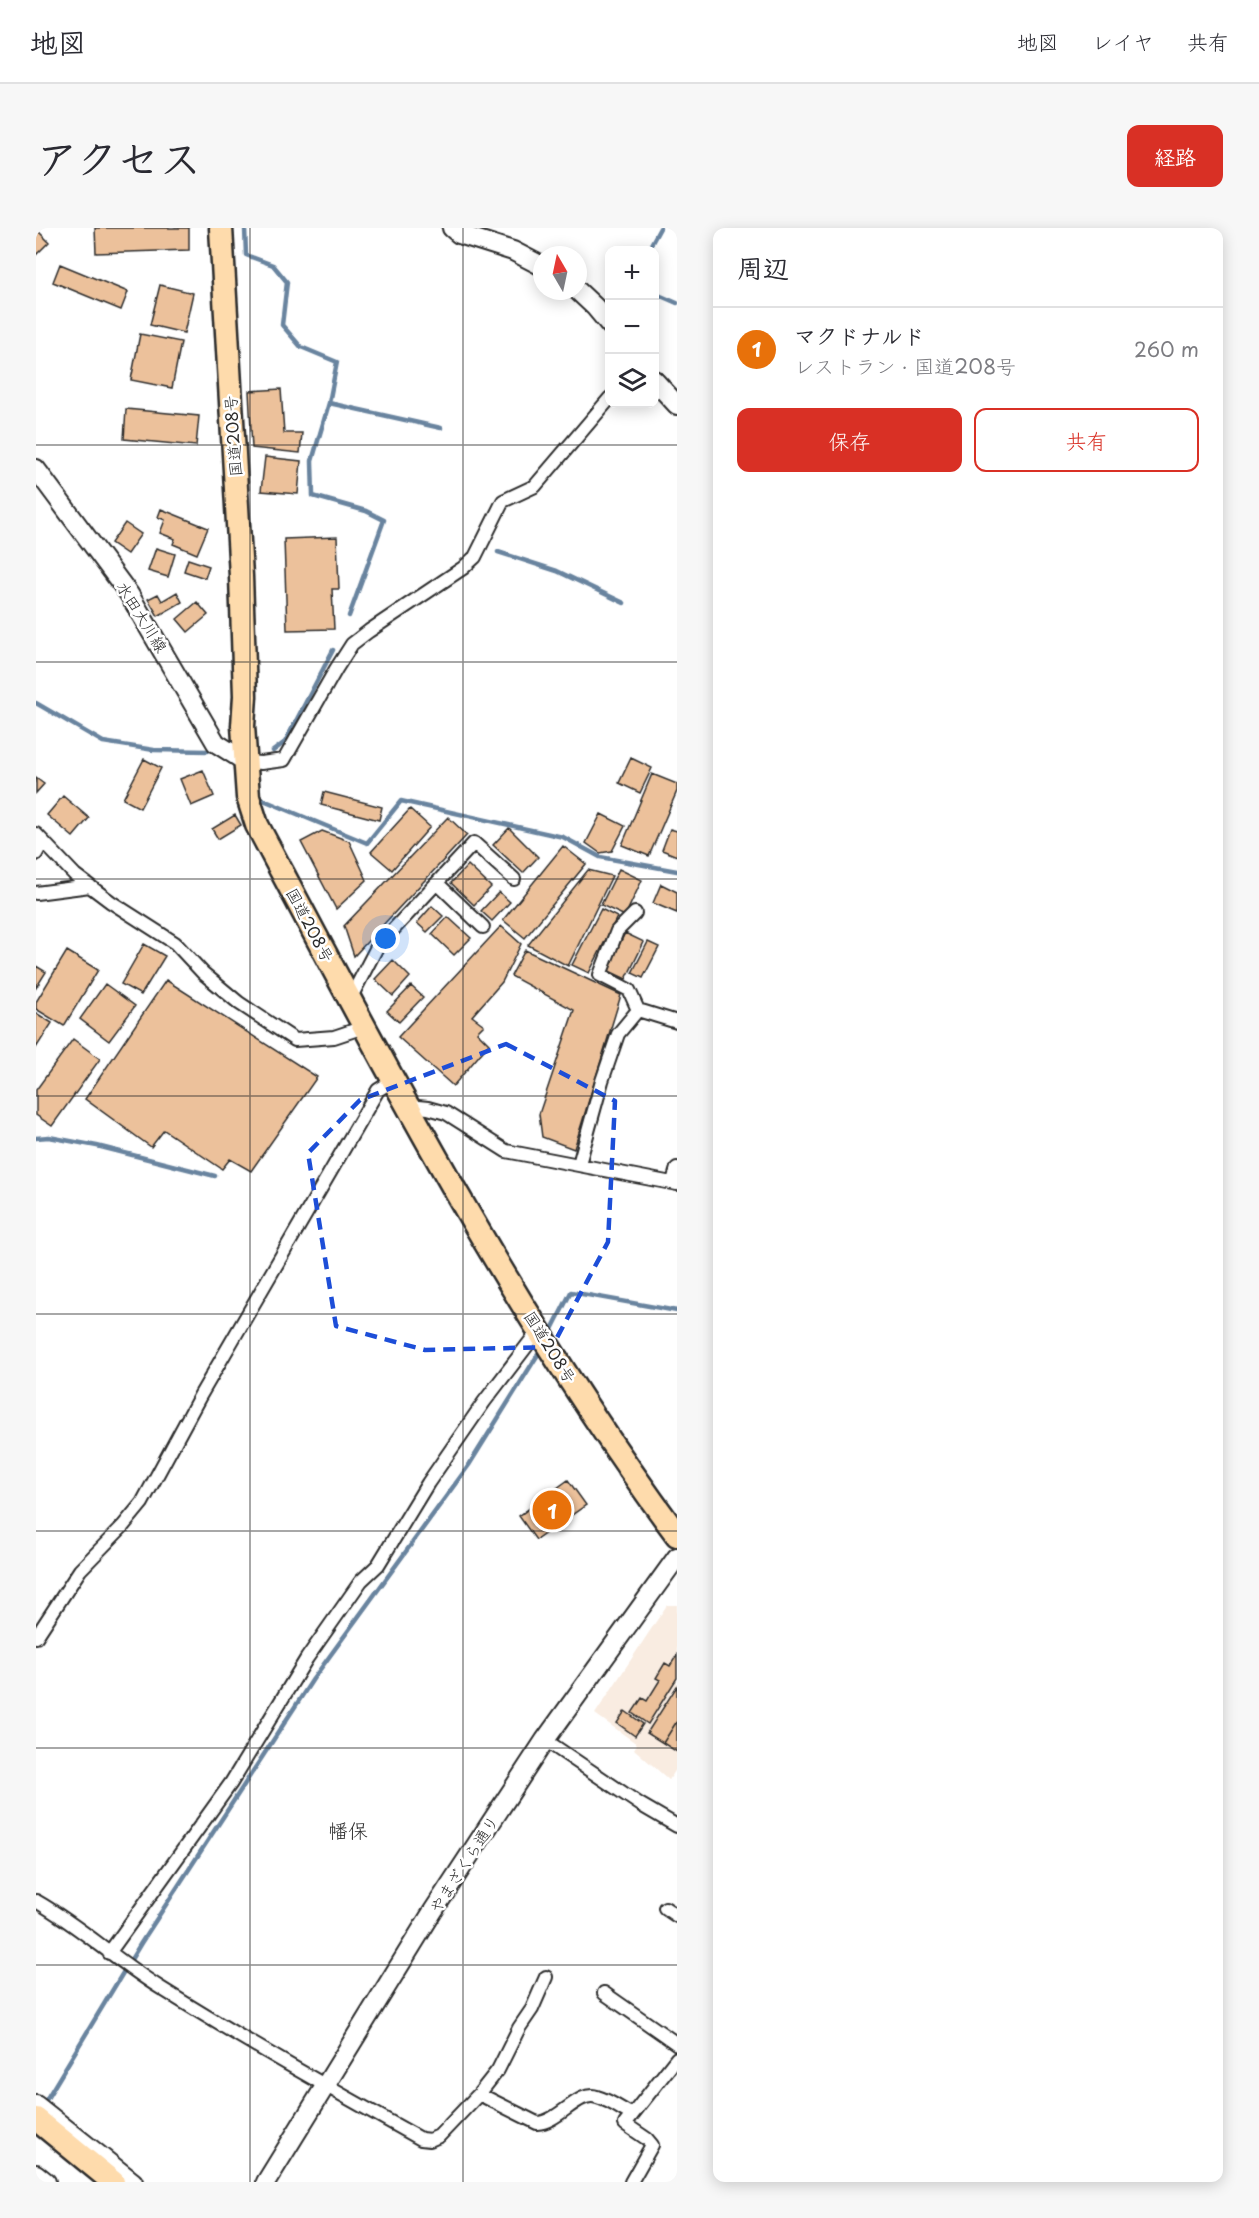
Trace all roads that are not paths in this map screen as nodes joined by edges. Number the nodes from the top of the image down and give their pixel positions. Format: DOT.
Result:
graph roads {
  1 [pos="221,228"];
  2 [pos="458,230"];
  3 [pos="533,261"];
  4 [pos="587,299"];
  5 [pos="605,319"];
  6 [pos="659,385"];
  7 [pos="605,403"];
  8 [pos="677,405"];
  9 [pos="36,469"];
  10 [pos="246,762"];
  11 [pos="39,838"];
  12 [pos="36,854"];
  13 [pos="514,879"];
  14 [pos="437,883"];
  15 [pos="90,886"];
  16 [pos="36,893"];
  17 [pos="635,913"];
  18 [pos="483,927"];
  19 [pos="350,999"];
  20 [pos="638,1010"];
  21 [pos="677,1022"];
  22 [pos="364,1027"];
  23 [pos="393,1080"];
  24 [pos="408,1106"];
  25 [pos="579,1164"];
  26 [pos="677,1168"];
  27 [pos="675,1183"];
  28 [pos="545,1340"];
  29 [pos="677,1535"];
  30 [pos="677,1557"];
  31 [pos="36,1637"];
  32 [pos="545,1740"];
  33 [pos="677,1826"];
  34 [pos="36,1900"];
  35 [pos="665,1908"];
  36 [pos="677,1916"];
  37 [pos="109,1953"];
  38 [pos="546,1977"];
  39 [pos="604,1993"];
  40 [pos="677,2044"];
  41 [pos="677,2058"];
  42 [pos="326,2086"];
  43 [pos="479,2094"];
  44 [pos="36,2105"];
  45 [pos="632,2115"];
  46 [pos="36,2119"];
  47 [pos="36,2130"];
  48 [pos="36,2174"];
  49 [pos="46,2182"];
  50 [pos="100,2182"];
  51 [pos="112,2182"];
  52 [pos="133,2182"];
  53 [pos="266,2182"];
  54 [pos="631,2182"];
  1 -- 10 [label="highway, 国道208号"];
  2 -- 3 [label="street"];
  4 -- 5 [label="street"];
  6 -- 8 [label="street"];
  7 -- 10 [label="street"];
  9 -- 10 [label="street, 水田大川線"];
  10 -- 19 [label="highway, 国道208号"];
  11 -- 12 [label="street"];
  11 -- 15 [label="street"];
  13 -- 14 [label="street"];
  14 -- 18 [label="street"];
  14 -- 19 [label="street"];
  15 -- 16 [label="street"];
  15 -- 22 [label="street"];
  17 -- 20 [label="street"];
  19 -- 22 [label="highway, 国道208号"];
  20 -- 21 [label="street"];
  20 -- 25 [label="street"];
  22 -- 23 [label="highway, 国道208号"];
  23 -- 24 [label="highway, 国道208号"];
  23 -- 31 [label="street"];
  24 -- 25 [label="street"];
  24 -- 28 [label="highway, 国道208号"];
  25 -- 27 [label="street"];
  26 -- 27 [label="street"];
  28 -- 29 [label="highway, 国道208号"];
  28 -- 37 [label="street"];
  30 -- 32 [label="street, やまざくら通り"];
  32 -- 33 [label="street"];
  32 -- 42 [label="street, やまざくら通り"];
  34 -- 37 [label="street"];
  35 -- 36 [label="street"];
  37 -- 42 [label="street"];
  38 -- 43 [label="street"];
  39 -- 40 [label="street"];
  41 -- 45 [label="street"];
  42 -- 43 [label="street"];
  42 -- 53 [label="street, やまざくら通り"];
  43 -- 45 [label="street"];
  44 -- 52 [label="street"];
  45 -- 54 [label="street"];
  46 -- 51 [label="highway"];
  47 -- 50 [label="highway"];
  48 -- 49 [label="street"];
}
